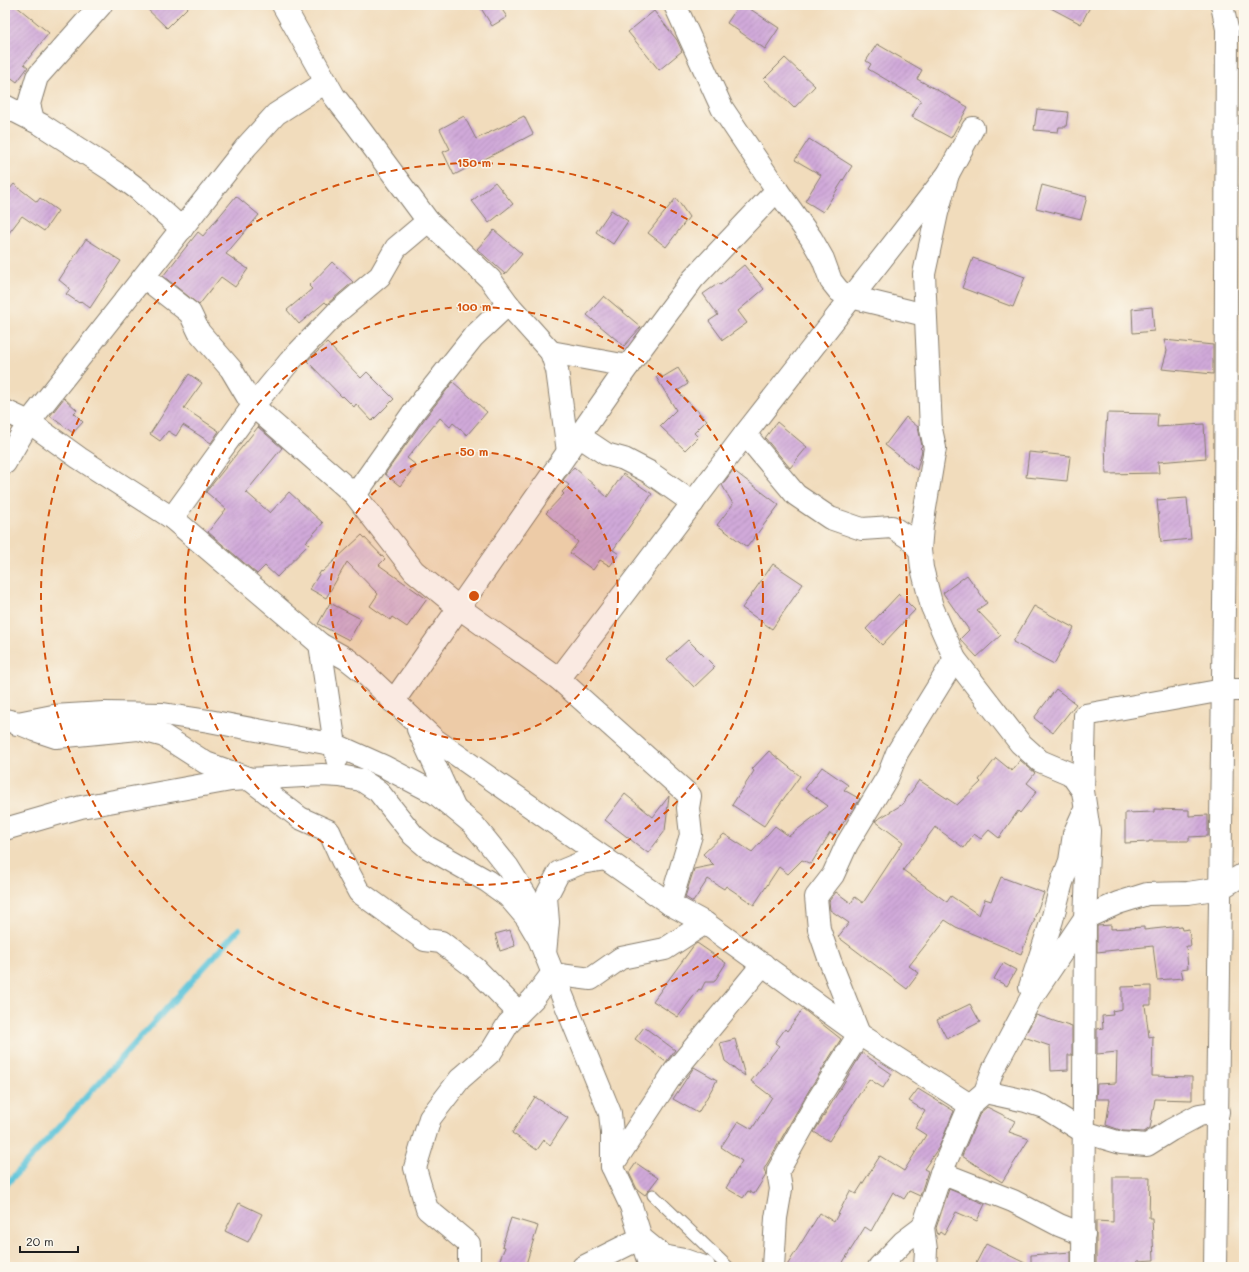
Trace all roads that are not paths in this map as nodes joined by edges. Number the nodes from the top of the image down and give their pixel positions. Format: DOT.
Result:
graph roads {
  1 [pos="101,5"];
  2 [pos="283,5"];
  3 [pos="675,5"];
  4 [pos="1222,5"];
  5 [pos="326,82"];
  6 [pos="5,106"];
  7 [pos="33,120"];
  8 [pos="973,128"];
  9 [pos="948,174"];
  10 [pos="776,190"];
  11 [pos="428,221"];
  12 [pos="182,229"];
  13 [pos="144,277"];
  14 [pos="851,297"];
  15 [pos="508,304"];
  16 [pos="925,314"];
  17 [pos="551,352"];
  18 [pos="628,366"];
  19 [pos="253,406"];
  20 [pos="13,416"];
  21 [pos="745,434"];
  22 [pos="573,444"];
  23 [pos="5,463"];
  24 [pos="355,495"];
  25 [pos="693,503"];
  26 [pos="172,518"];
  27 [pos="920,550"];
  28 [pos="458,607"];
  29 [pos="320,644"];
  30 [pos="956,659"];
  31 [pos="559,680"];
  32 [pos="1234,690"];
  33 [pos="393,702"];
  34 [pos="415,722"];
  35 [pos="9,725"];
  36 [pos="336,745"];
  37 [pos="340,776"];
  38 [pos="248,778"];
  39 [pos="1084,799"];
  40 [pos="455,809"];
  41 [pos="5,829"];
  42 [pos="606,859"];
  43 [pos="1244,874"];
  44 [pos="1221,888"];
  45 [pos="670,904"];
  46 [pos="1085,918"];
  47 [pos="705,923"];
  48 [pos="763,964"];
  49 [pos="548,965"];
  50 [pos="519,1013"];
  51 [pos="1021,1018"];
  52 [pos="859,1034"];
  53 [pos="978,1098"];
  54 [pos="1218,1112"];
  55 [pos="1084,1132"];
  56 [pos="612,1166"];
  57 [pos="941,1173"];
  58 [pos="653,1195"];
  59 [pos="923,1227"];
  60 [pos="1084,1235"];
  61 [pos="641,1238"];
  62 [pos="470,1267"];
  63 [pos="583,1267"];
  64 [pos="650,1267"];
  65 [pos="704,1267"];
  66 [pos="728,1267"];
  67 [pos="773,1267"];
  68 [pos="879,1267"];
  69 [pos="925,1267"];
  70 [pos="1083,1267"];
  71 [pos="1215,1267"];
  1 -- 7 [label="street"];
  2 -- 5 [label="street"];
  3 -- 10 [label="street"];
  4 -- 32 [label="street"];
  5 -- 11 [label="street"];
  5 -- 12 [label="street"];
  6 -- 7 [label="street"];
  7 -- 12 [label="street"];
  8 -- 9 [label="street"];
  9 -- 14 [label="street"];
  9 -- 16 [label="street"];
  10 -- 14 [label="street"];
  10 -- 18 [label="street"];
  11 -- 15 [label="street"];
  11 -- 19 [label="street"];
  12 -- 13 [label="street"];
  13 -- 19 [label="street"];
  13 -- 20 [label="street"];
  14 -- 16 [label="street"];
  14 -- 21 [label="street"];
  15 -- 17 [label="street"];
  15 -- 24 [label="street"];
  16 -- 27 [label="street"];
  17 -- 18 [label="street"];
  17 -- 22 [label="street"];
  18 -- 22 [label="street"];
  19 -- 24 [label="street"];
  19 -- 26 [label="street"];
  20 -- 23 [label="street"];
  20 -- 26 [label="street"];
  21 -- 25 [label="street"];
  21 -- 27 [label="street"];
  22 -- 25 [label="street"];
  22 -- 28 [label="street"];
  24 -- 28 [label="street"];
  25 -- 31 [label="street"];
  26 -- 29 [label="street"];
  27 -- 30 [label="street"];
  28 -- 31 [label="street"];
  28 -- 33 [label="street"];
  29 -- 33 [label="street"];
  29 -- 36 [label="street"];
  30 -- 39 [label="street"];
  30 -- 52 [label="street"];
  31 -- 45 [label="street"];
  32 -- 39 [label="street"];
  32 -- 44 [label="street"];
  33 -- 34 [label="street"];
  34 -- 40 [label="street"];
  34 -- 42 [label="street"];
  35 -- 36 [label="street"];
  35 -- 38 [label="street"];
  36 -- 37 [label="street"];
  36 -- 40 [label="street"];
  37 -- 38 [label="street"];
  37 -- 49 [label="street"];
  38 -- 41 [label="street"];
  38 -- 50 [label="street"];
  39 -- 46 [label="street"];
  39 -- 51 [label="street"];
  40 -- 49 [label="street"];
  42 -- 45 [label="street"];
  42 -- 49 [label="street"];
  43 -- 44 [label="street"];
  44 -- 46 [label="street"];
  44 -- 54 [label="street"];
  45 -- 47 [label="street"];
  46 -- 51 [label="street"];
  46 -- 55 [label="street"];
  47 -- 48 [label="street"];
  47 -- 49 [label="street"];
  48 -- 52 [label="street"];
  48 -- 56 [label="street"];
  49 -- 50 [label="street"];
  49 -- 56 [label="street"];
  50 -- 62 [label="street"];
  51 -- 53 [label="street"];
  52 -- 53 [label="street"];
  52 -- 67 [label="street"];
  53 -- 55 [label="street"];
  53 -- 57 [label="street"];
  54 -- 55 [label="street"];
  54 -- 71 [label="street"];
  55 -- 60 [label="street"];
  56 -- 61 [label="street"];
  57 -- 59 [label="street"];
  57 -- 60 [label="street"];
  58 -- 66 [label="lane"];
  59 -- 68 [label="street"];
  59 -- 69 [label="street"];
  60 -- 70 [label="street"];
  61 -- 63 [label="street"];
  61 -- 64 [label="street"];
  61 -- 65 [label="street"];
}
